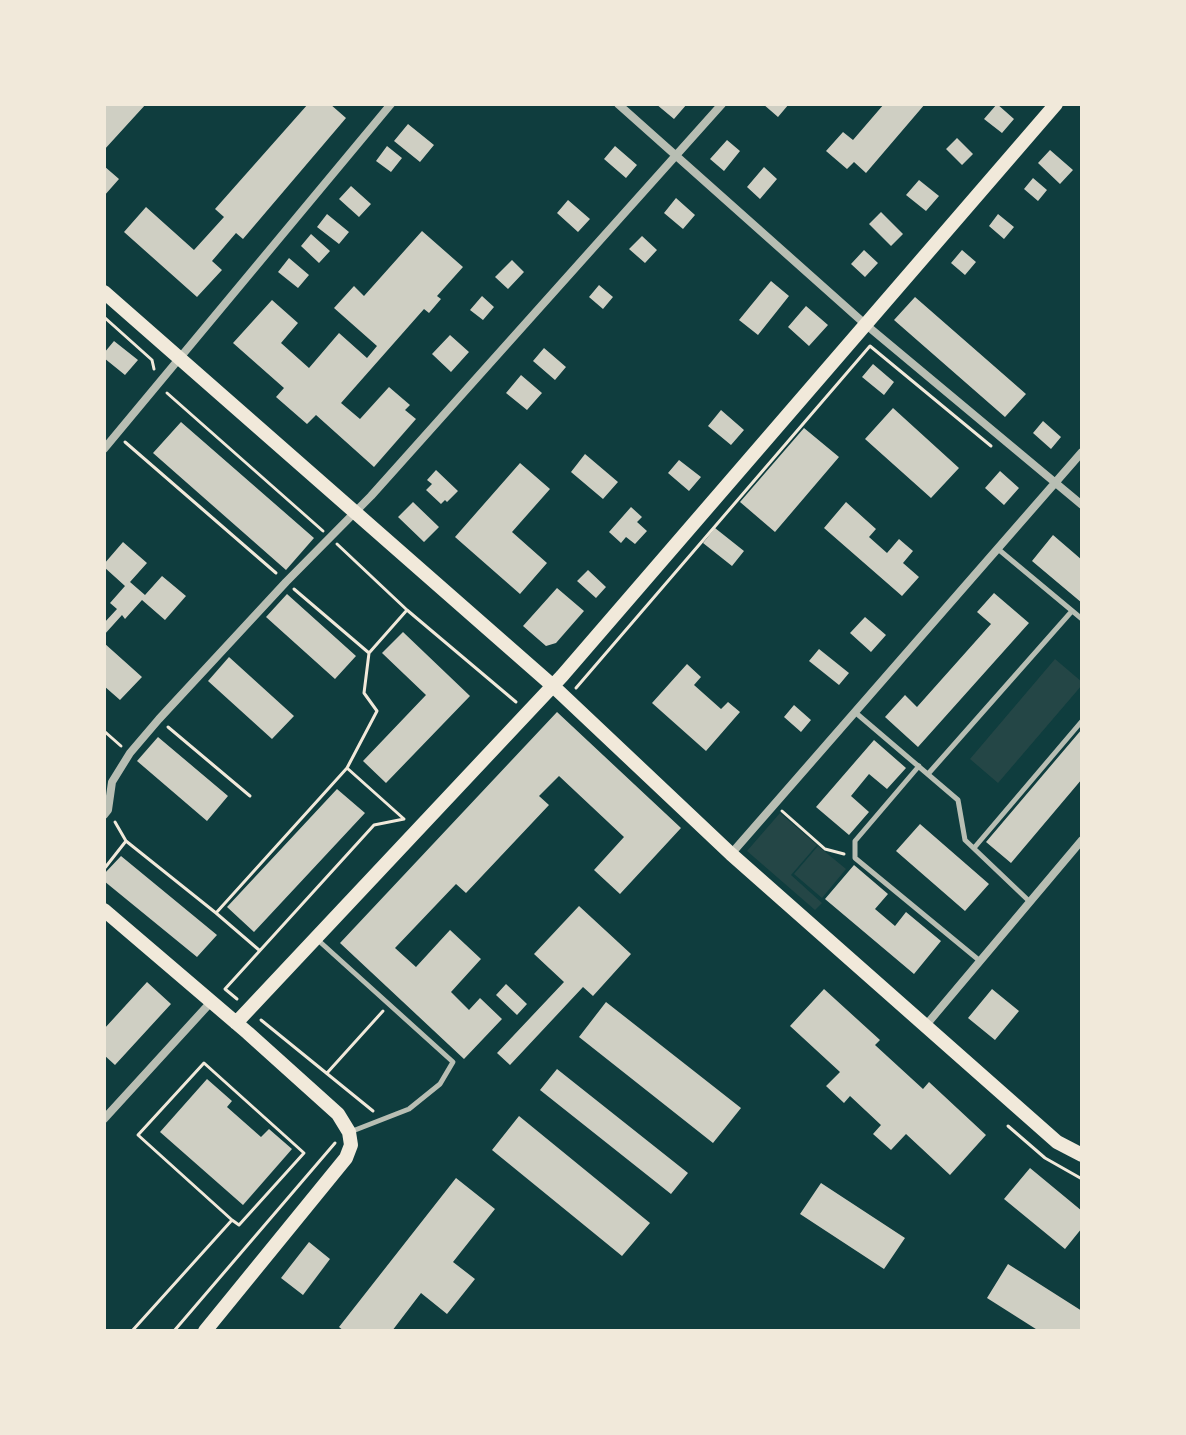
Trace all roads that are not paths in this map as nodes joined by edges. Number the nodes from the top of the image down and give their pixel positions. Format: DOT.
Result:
graph roads {
  1 [pos="391,104"];
  2 [pos="618,104"];
  3 [pos="722,104"];
  4 [pos="1056,104"];
  5 [pos="675,157"];
  6 [pos="104,292"];
  7 [pos="865,324"];
  8 [pos="179,358"];
  9 [pos="104,449"];
  10 [pos="1082,452"];
  11 [pos="1056,481"];
  12 [pos="1082,505"];
  13 [pos="355,513"];
  14 [pos="997,548"];
  15 [pos="1072,611"];
  16 [pos="1082,619"];
  17 [pos="553,686"];
  18 [pos="856,713"];
  19 [pos="1082,721"];
  20 [pos="919,766"];
  21 [pos="928,774"];
  22 [pos="106,813"];
  23 [pos="1082,840"];
  24 [pos="974,848"];
  25 [pos="731,854"];
  26 [pos="1029,901"];
  27 [pos="104,910"];
  28 [pos="316,938"];
  29 [pos="980,961"];
  30 [pos="211,1002"];
  31 [pos="927,1024"];
  32 [pos="242,1028"];
  33 [pos="104,1119"];
  34 [pos="345,1134"];
  35 [pos="1082,1155"];
  36 [pos="205,1331"];
  1 -- 8 [label="street"];
  2 -- 5 [label="street"];
  3 -- 5 [label="street"];
  4 -- 7 [label="main road"];
  5 -- 7 [label="street"];
  5 -- 13 [label="street"];
  6 -- 8 [label="main road"];
  7 -- 11 [label="street"];
  7 -- 17 [label="main road"];
  8 -- 9 [label="street"];
  8 -- 13 [label="main road"];
  10 -- 11 [label="street"];
  11 -- 12 [label="street"];
  11 -- 14 [label="street"];
  13 -- 17 [label="main road"];
  13 -- 22 [label="street"];
  14 -- 15 [label="lane"];
  14 -- 18 [label="street"];
  15 -- 16 [label="lane"];
  15 -- 21 [label="lane"];
  17 -- 25 [label="main road"];
  17 -- 28 [label="main road"];
  18 -- 20 [label="lane"];
  18 -- 25 [label="street"];
  19 -- 24 [label="lane"];
  20 -- 21 [label="lane"];
  20 -- 29 [label="lane"];
  21 -- 24 [label="lane"];
  23 -- 26 [label="street"];
  24 -- 26 [label="lane"];
  25 -- 31 [label="main road"];
  26 -- 29 [label="street"];
  27 -- 30 [label="main road"];
  28 -- 32 [label="main road"];
  28 -- 34 [label="lane"];
  29 -- 31 [label="street"];
  30 -- 32 [label="main road"];
  30 -- 33 [label="street"];
  31 -- 35 [label="main road"];
  32 -- 34 [label="main road"];
  34 -- 36 [label="main road"];
}
